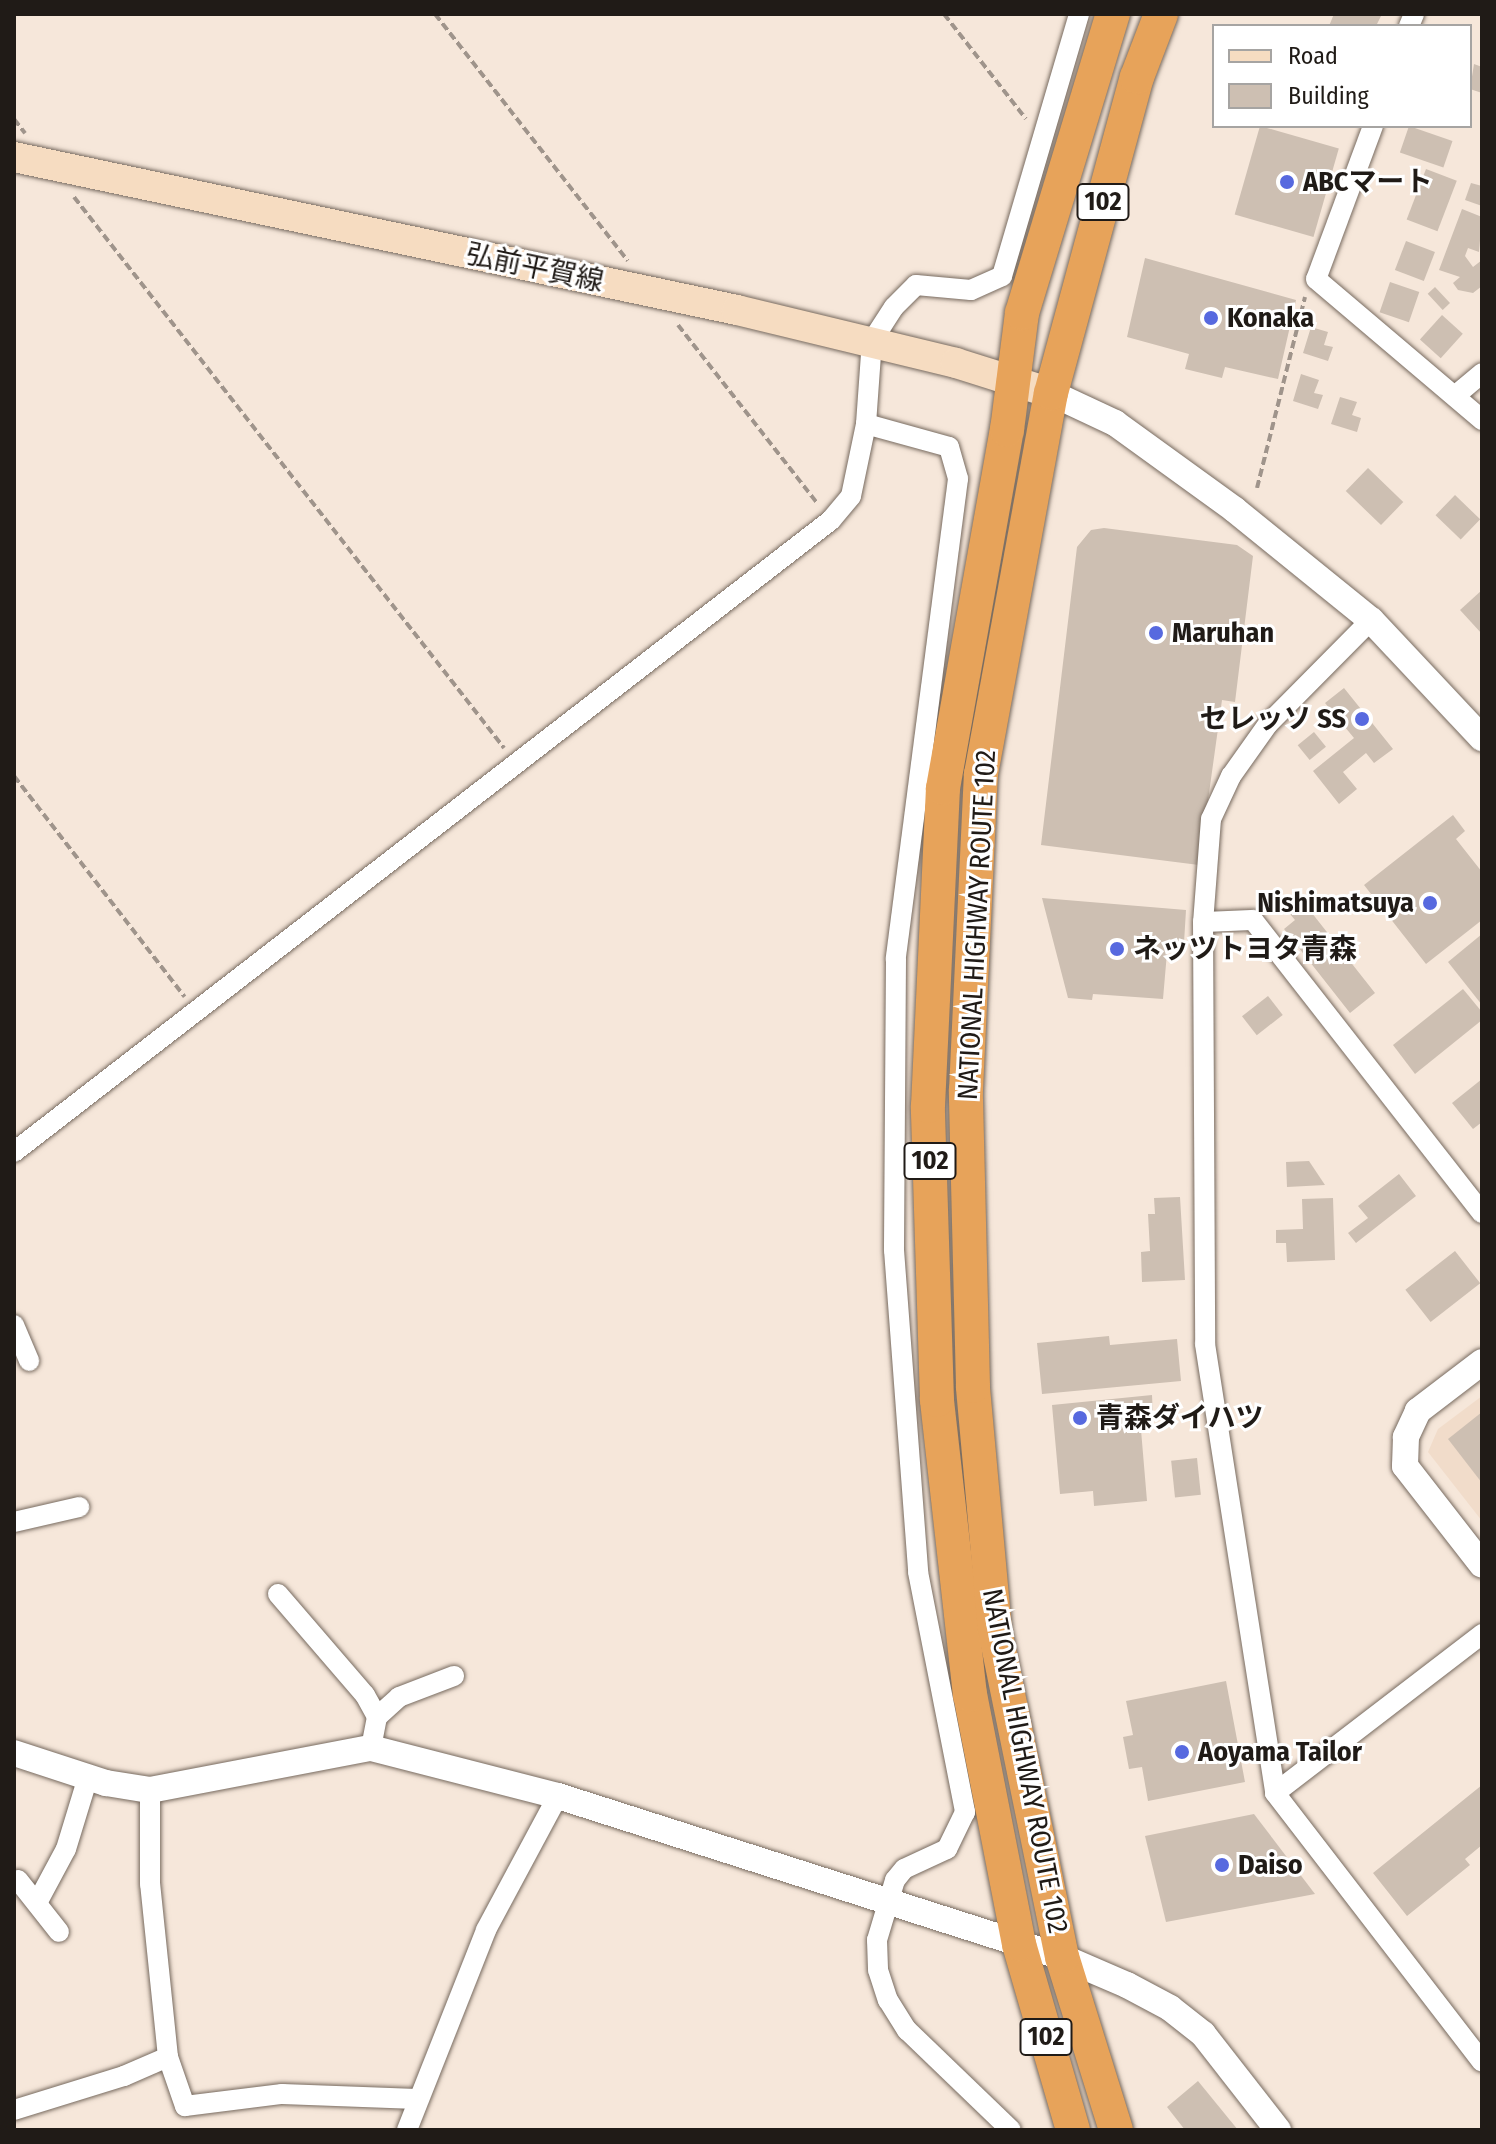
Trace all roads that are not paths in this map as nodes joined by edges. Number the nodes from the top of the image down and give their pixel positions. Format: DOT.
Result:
graph roads {
  1 [pos="1079,14"];
  2 [pos="1113,14"];
  3 [pos="1161,14"];
  4 [pos="1372,128"];
  5 [pos="14,157"];
  6 [pos="872,341"];
  7 [pos="1482,373"];
  8 [pos="1015,379"];
  9 [pos="1051,393"];
  10 [pos="1456,395"];
  11 [pos="1482,420"];
  12 [pos="866,424"];
  13 [pos="1371,620"];
  14 [pos="1480,732"];
  15 [pos="1203,922"];
  16 [pos="14,1152"];
  17 [pos="1482,1213"];
  18 [pos="14,1325"];
  19 [pos="29,1361"];
  20 [pos="1482,1362"];
  21 [pos="79,1507"];
  22 [pos="14,1522"];
  23 [pos="1482,1565"];
  24 [pos="278,1594"];
  25 [pos="1482,1634"];
  26 [pos="454,1676"];
  27 [pos="377,1717"];
  28 [pos="371,1748"];
  29 [pos="14,1753"];
  30 [pos="88,1777"];
  31 [pos="150,1790"];
  32 [pos="1275,1793"];
  33 [pos="558,1796"];
  34 [pos="18,1880"];
  35 [pos="887,1900"];
  36 [pos="37,1903"];
  37 [pos="59,1932"];
  38 [pos="1019,1944"];
  39 [pos="1062,1957"];
  40 [pos="168,2057"];
  41 [pos="1482,2062"];
  42 [pos="417,2099"];
  43 [pos="14,2110"];
  44 [pos="407,2130"];
  45 [pos="1011,2130"];
  46 [pos="1073,2130"];
  47 [pos="1116,2130"];
  48 [pos="1278,2130"];
  1 -- 6 [label="street"];
  2 -- 8 [label="highway, NATIONAL HIGHWAY ROUTE 102 / 102"];
  3 -- 9 [label="highway, NATIONAL HIGHWAY ROUTE 102 / 102"];
  4 -- 10 [label="street"];
  5 -- 6 [label="main road, 弘前平賀線"];
  6 -- 8 [label="main road, 弘前平賀線"];
  6 -- 12 [label="street"];
  7 -- 10 [label="street"];
  8 -- 9 [label="main road, 弘前平賀線"];
  8 -- 38 [label="highway, NATIONAL HIGHWAY ROUTE 102 / 102"];
  9 -- 13 [label="street"];
  9 -- 39 [label="highway, NATIONAL HIGHWAY ROUTE 102 / 102"];
  10 -- 11 [label="street"];
  12 -- 16 [label="street"];
  12 -- 35 [label="street"];
  13 -- 14 [label="street"];
  13 -- 15 [label="street"];
  15 -- 17 [label="street"];
  15 -- 32 [label="street"];
  18 -- 19 [label="street"];
  20 -- 23 [label="street"];
  21 -- 22 [label="street"];
  24 -- 27 [label="street"];
  25 -- 32 [label="street"];
  26 -- 27 [label="street"];
  27 -- 28 [label="street"];
  28 -- 31 [label="street"];
  28 -- 33 [label="street"];
  29 -- 30 [label="street"];
  30 -- 31 [label="street"];
  30 -- 36 [label="street"];
  31 -- 40 [label="street"];
  32 -- 41 [label="street"];
  33 -- 35 [label="street"];
  33 -- 42 [label="street"];
  34 -- 36 [label="street"];
  35 -- 38 [label="street"];
  35 -- 45 [label="street"];
  36 -- 37 [label="street"];
  38 -- 39 [label="street"];
  38 -- 46 [label="highway, NATIONAL HIGHWAY ROUTE 102 / 102"];
  39 -- 47 [label="highway, NATIONAL HIGHWAY ROUTE 102 / 102"];
  39 -- 48 [label="street"];
  40 -- 42 [label="street"];
  40 -- 43 [label="street"];
  42 -- 44 [label="street"];
}
